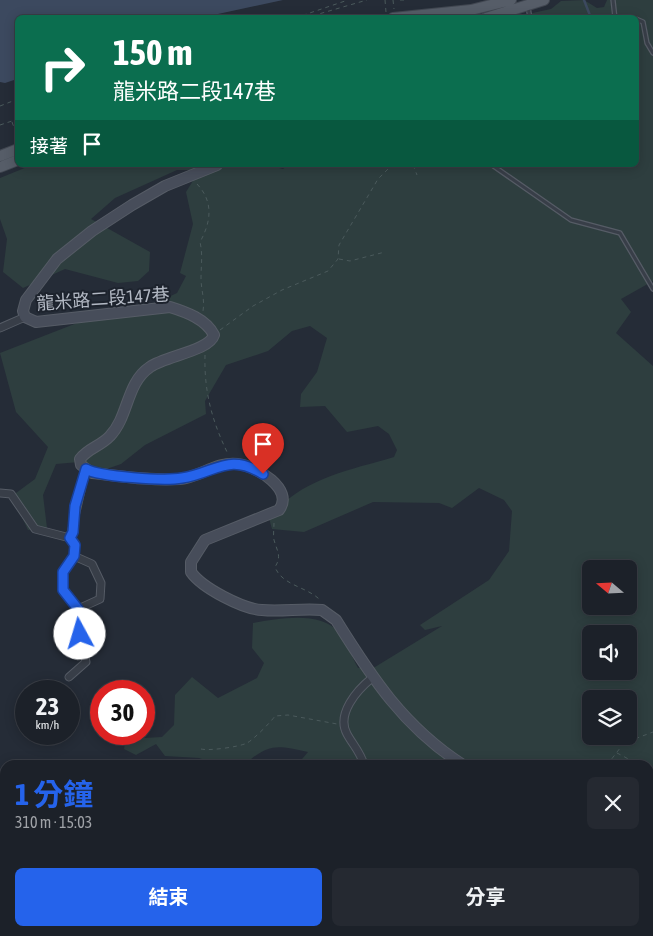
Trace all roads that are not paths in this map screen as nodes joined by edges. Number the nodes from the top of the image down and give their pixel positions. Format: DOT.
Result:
graph roads {
  1 [pos="510,0"];
  2 [pos="544,0"];
  3 [pos="613,0"];
  4 [pos="528,6"];
  5 [pos="422,15"];
  6 [pos="496,15"];
  7 [pos="530,15"];
  8 [pos="614,15"];
  9 [pos="639,20"];
  10 [pos="653,53"];
  11 [pos="15,150"];
  12 [pos="0,156"];
  13 [pos="15,161"];
  14 [pos="0,167"];
  15 [pos="212,167"];
  16 [pos="495,167"];
  17 [pos="653,289"];
  18 [pos="25,317"];
  19 [pos="0,328"];
  20 [pos="86,469"];
  21 [pos="0,493"];
  22 [pos="70,538"];
  23 [pos="74,556"];
  24 [pos="78,609"];
  25 [pos="69,677"];
  26 [pos="372,678"];
  27 [pos="361,760"];
  28 [pos="456,760"];
  1 -- 5 [label="main road"];
  2 -- 4 [label="main road"];
  3 -- 8 [label="lane"];
  4 -- 6 [label="main road"];
  4 -- 7 [label="lane"];
  9 -- 10 [label="lane"];
  11 -- 12 [label="main road"];
  13 -- 14 [label="main road"];
  15 -- 18 [label="street, 龍米路二段147巷"];
  16 -- 17 [label="lane"];
  18 -- 19 [label="street"];
  18 -- 20 [label="street, 龍米路二段147巷"];
  20 -- 22 [label="street"];
  20 -- 26 [label="street"];
  21 -- 22 [label="street"];
  22 -- 23 [label="street"];
  23 -- 24 [label="street"];
  23 -- 24 [label="street"];
  24 -- 25 [label="street"];
  26 -- 27 [label="street"];
  26 -- 28 [label="street"];
}
